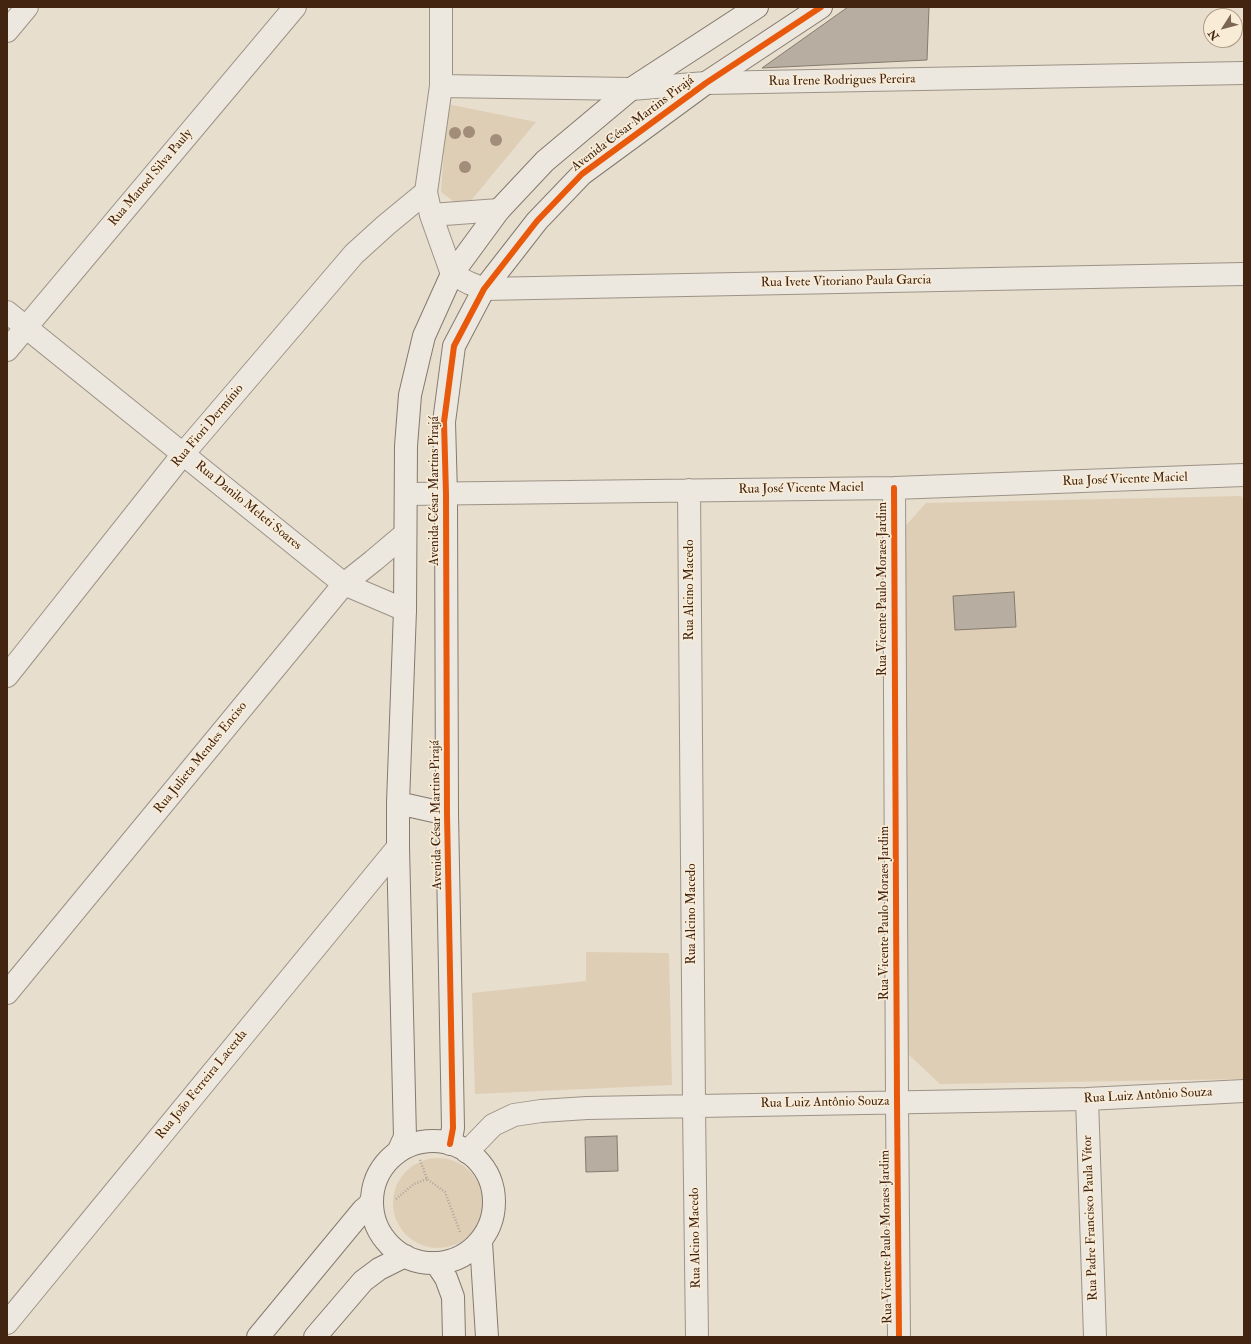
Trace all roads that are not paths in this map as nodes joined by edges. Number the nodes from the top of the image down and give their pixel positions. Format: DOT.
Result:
graph roads {
  1 [pos="27,7"];
  2 [pos="295,7"];
  3 [pos="441,7"];
  4 [pos="757,7"];
  5 [pos="821,7"];
  6 [pos="7,30"];
  7 [pos="1244,73"];
  8 [pos="706,83"];
  9 [pos="441,86"];
  10 [pos="631,89"];
  11 [pos="426,192"];
  12 [pos="499,210"];
  13 [pos="431,215"];
  14 [pos="452,274"];
  15 [pos="1244,274"];
  16 [pos="484,289"];
  17 [pos="7,312"];
  18 [pos="25,327"];
  19 [pos="7,350"];
  20 [pos="183,454"];
  21 [pos="1244,475"];
  22 [pos="894,488"];
  23 [pos="690,490"];
  24 [pos="407,494"];
  25 [pos="446,494"];
  26 [pos="404,534"];
  27 [pos="344,584"];
  28 [pos="405,610"];
  29 [pos="7,676"];
  30 [pos="398,803"];
  31 [pos="447,814"];
  32 [pos="398,847"];
  33 [pos="7,993"];
  34 [pos="1244,1091"];
  35 [pos="1087,1099"];
  36 [pos="897,1102"];
  37 [pos="694,1107"];
  38 [pos="406,1148"];
  39 [pos="459,1148"];
  40 [pos="372,1199"];
  41 [pos="474,1248"];
  42 [pos="405,1256"];
  43 [pos="436,1263"];
  44 [pos="7,1323"];
  45 [pos="258,1337"];
  46 [pos="315,1337"];
  47 [pos="454,1337"];
  48 [pos="487,1337"];
  49 [pos="697,1337"];
  50 [pos="900,1337"];
  51 [pos="1095,1337"];
  1 -- 6 [label="street"];
  2 -- 18 [label="street, Rua Manoel Silva Pauly"];
  3 -- 9 [label="street"];
  4 -- 10 [label="street, Avenida César Martins Pirajá"];
  5 -- 8 [label="street, Avenida César Martins Pirajá"];
  7 -- 8 [label="street, Rua Irene Rodrigues Pereira"];
  8 -- 10 [label="street, Rua Irene Rodrigues Pereira"];
  8 -- 16 [label="street, Avenida César Martins Pirajá"];
  9 -- 10 [label="street, Rua Irene Rodrigues Pereira"];
  9 -- 11 [label="street"];
  10 -- 12 [label="street, Avenida César Martins Pirajá"];
  11 -- 13 [label="street"];
  11 -- 20 [label="street, Rua Fiori Dermínio"];
  12 -- 13 [label="street"];
  12 -- 14 [label="street, Avenida César Martins Pirajá"];
  13 -- 14 [label="street"];
  14 -- 16 [label="street, Rua Ivete Vitoriano Paula Garcia"];
  14 -- 24 [label="street, Avenida César Martins Pirajá"];
  15 -- 16 [label="street, Rua Ivete Vitoriano Paula Garcia"];
  16 -- 25 [label="street, Avenida César Martins Pirajá"];
  17 -- 18 [label="street, Rua Danilo Meleti Soares"];
  18 -- 19 [label="street, Rua Manoel Silva Pauly"];
  18 -- 20 [label="street, Rua Danilo Meleti Soares"];
  20 -- 27 [label="street, Rua Danilo Meleti Soares"];
  20 -- 29 [label="street, Rua Fiori Dermínio"];
  21 -- 22 [label="street, Rua José Vicente Maciel"];
  22 -- 23 [label="street, Rua José Vicente Maciel"];
  22 -- 36 [label="street, Rua Vicente Paulo Moraes Jardim"];
  23 -- 25 [label="street, Rua José Vicente Maciel"];
  23 -- 37 [label="street, Rua Alcino Macedo"];
  24 -- 25 [label="street, Rua José Vicente Maciel"];
  24 -- 26 [label="street, Avenida César Martins Pirajá"];
  25 -- 31 [label="street, Avenida César Martins Pirajá"];
  26 -- 27 [label="street, Rua Julieta Mendes Enciso"];
  26 -- 28 [label="street, Avenida César Martins Pirajá"];
  27 -- 28 [label="street, Rua Danilo Meleti Soares"];
  27 -- 33 [label="street, Rua Julieta Mendes Enciso"];
  28 -- 30 [label="street, Avenida César Martins Pirajá"];
  30 -- 31 [label="street"];
  30 -- 32 [label="street, Avenida César Martins Pirajá"];
  31 -- 39 [label="street, Avenida César Martins Pirajá"];
  32 -- 38 [label="street, Avenida César Martins Pirajá"];
  32 -- 44 [label="street, Rua João Ferreira Lacerda"];
  34 -- 35 [label="street, Rua Luiz Antônio Souza"];
  35 -- 36 [label="street, Rua Luiz Antônio Souza"];
  35 -- 51 [label="street, Rua Padre Francisco Paula Vítor"];
  36 -- 37 [label="street, Rua Luiz Antônio Souza"];
  36 -- 50 [label="street, Rua Vicente Paulo Moraes Jardim"];
  37 -- 39 [label="street, Rua Luiz Antônio Souza"];
  37 -- 49 [label="street, Rua Alcino Macedo"];
  38 -- 39 [label="street"];
  38 -- 40 [label="street"];
  39 -- 41 [label="street"];
  40 -- 42 [label="street"];
  40 -- 45 [label="street"];
  41 -- 43 [label="street"];
  41 -- 48 [label="street"];
  42 -- 43 [label="street"];
  42 -- 46 [label="street"];
  43 -- 47 [label="street"];
}
